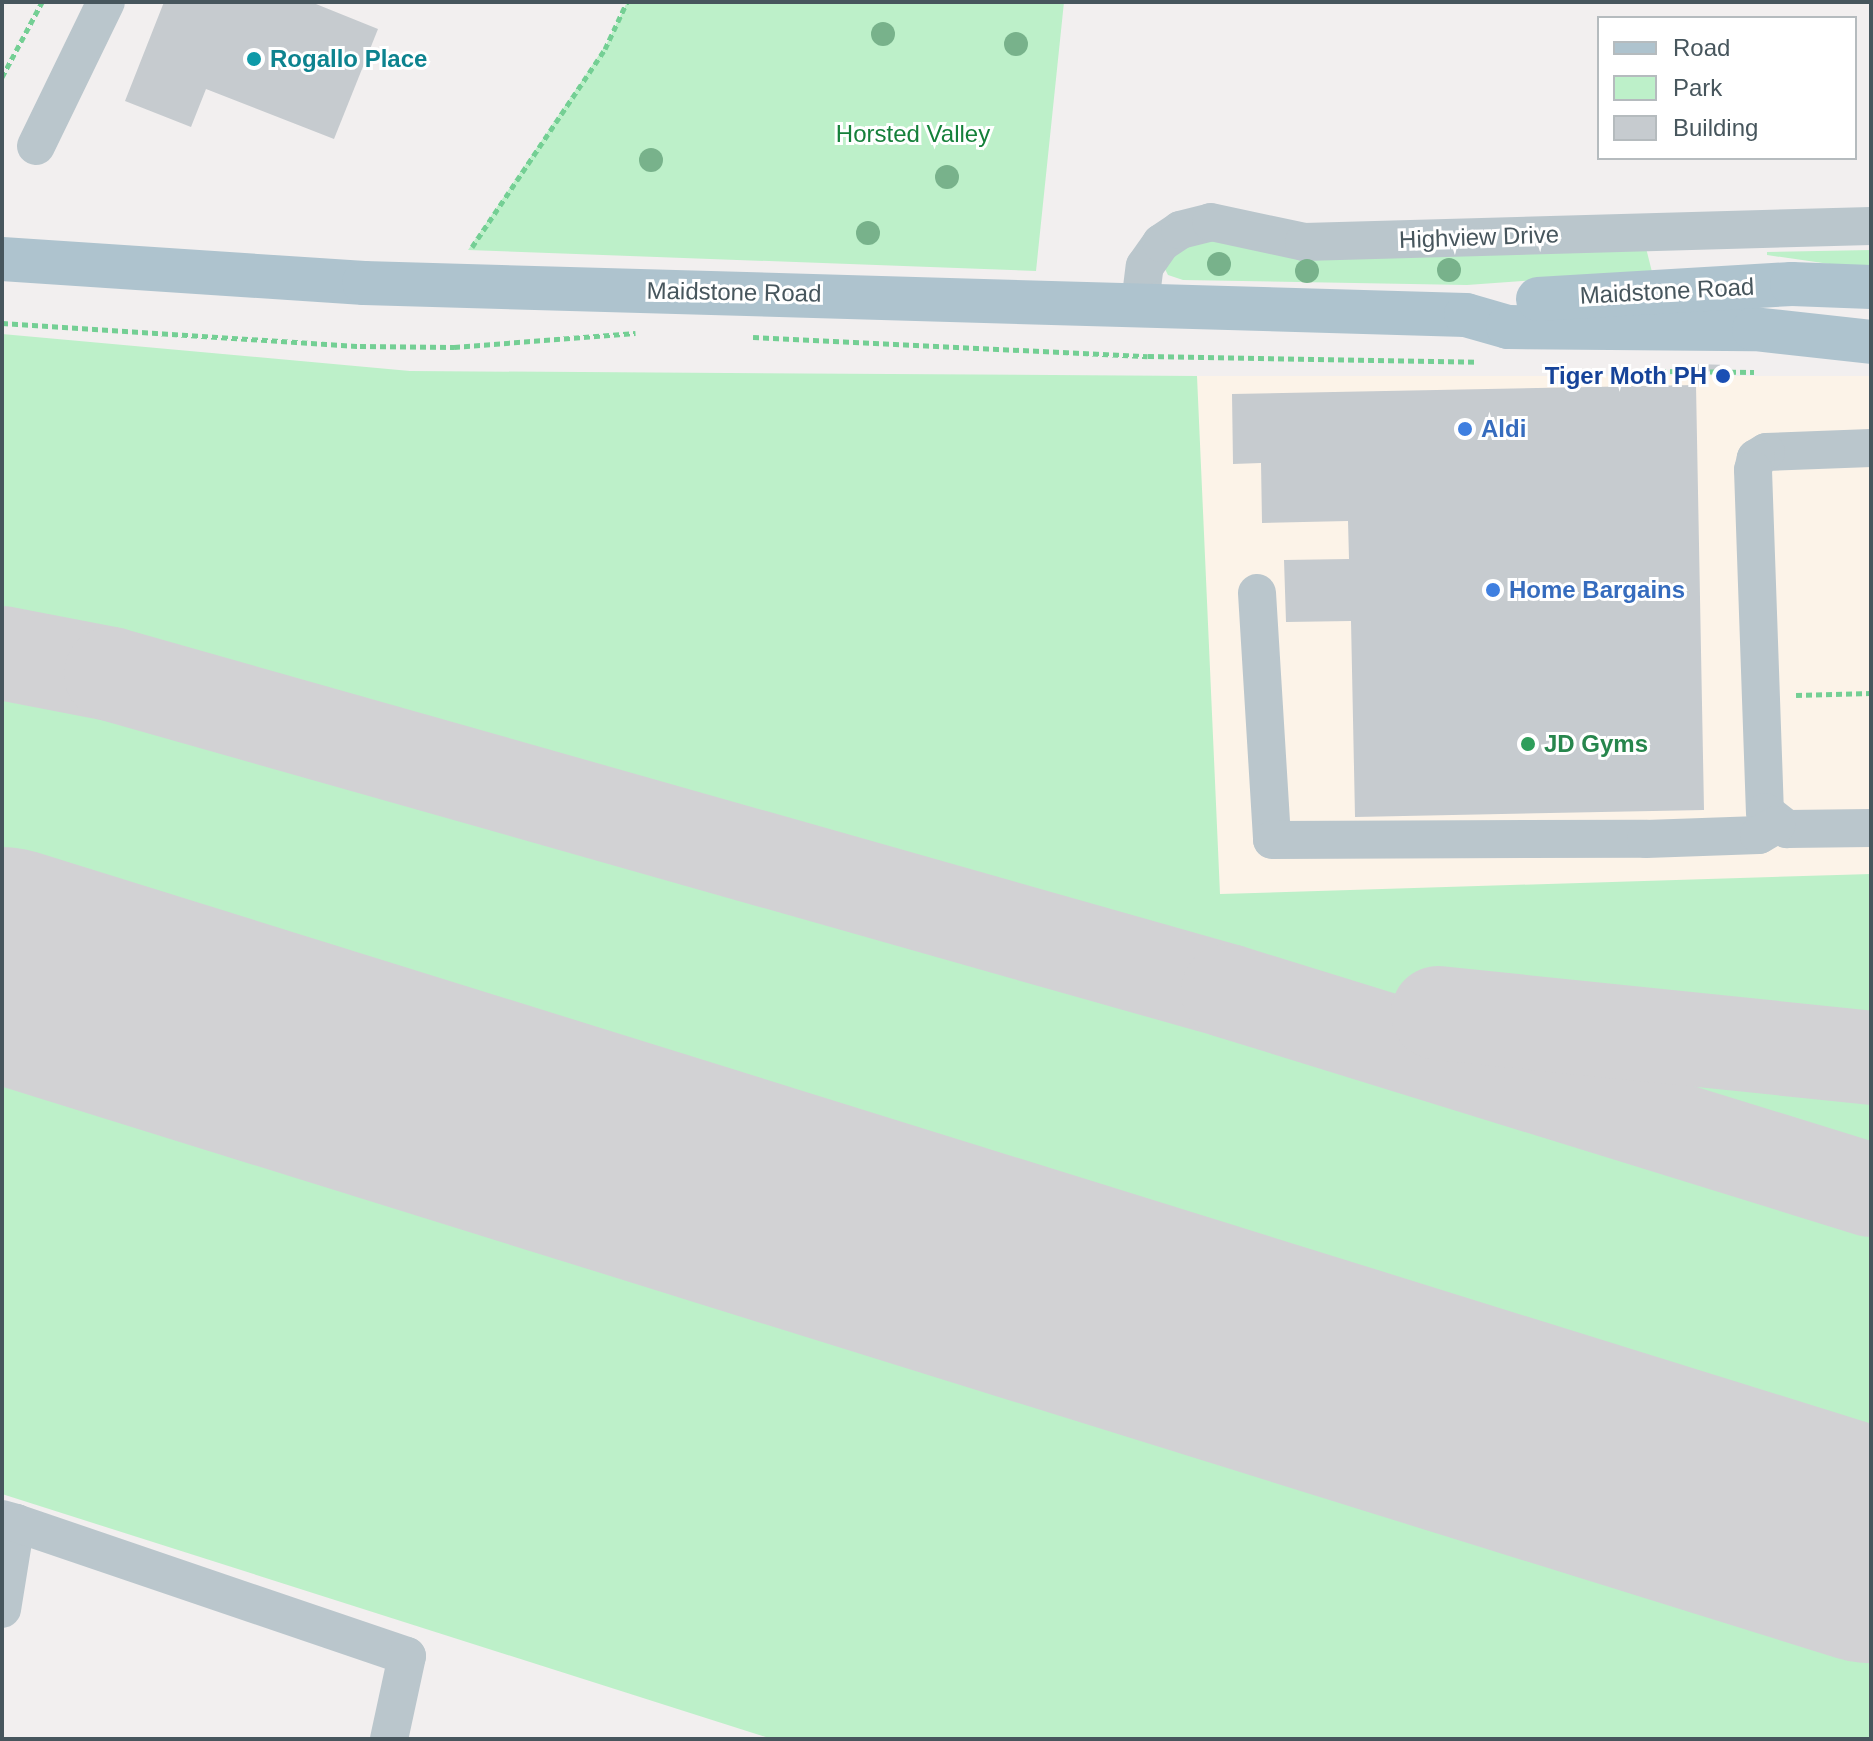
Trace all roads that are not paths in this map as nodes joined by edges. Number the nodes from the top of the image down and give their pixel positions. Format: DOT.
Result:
graph roads {
  1 [pos="106,2"];
  2 [pos="36,146"];
  3 [pos="1871,226"];
  4 [pos="2,259"];
  5 [pos="1871,287"];
  6 [pos="1140,304"];
  7 [pos="1466,315"];
  8 [pos="1871,342"];
  9 [pos="1871,448"];
  10 [pos="1257,593"];
  11 [pos="1776,825"];
  12 [pos="1871,828"];
  13 [pos="9,1521"];
  14 [pos="2,1609"];
  15 [pos="389,1739"];
  1 -- 2 [label="street"];
  3 -- 6 [label="street, Highview Drive"];
  4 -- 6 [label="main road, Maidstone Road"];
  5 -- 7 [label="main road, Maidstone Road"];
  6 -- 7 [label="main road, Maidstone Road"];
  7 -- 8 [label="main road, Maidstone Road"];
  9 -- 11 [label="street"];
  10 -- 11 [label="street"];
  11 -- 12 [label="street"];
  13 -- 14 [label="street"];
  13 -- 15 [label="street"];
}
